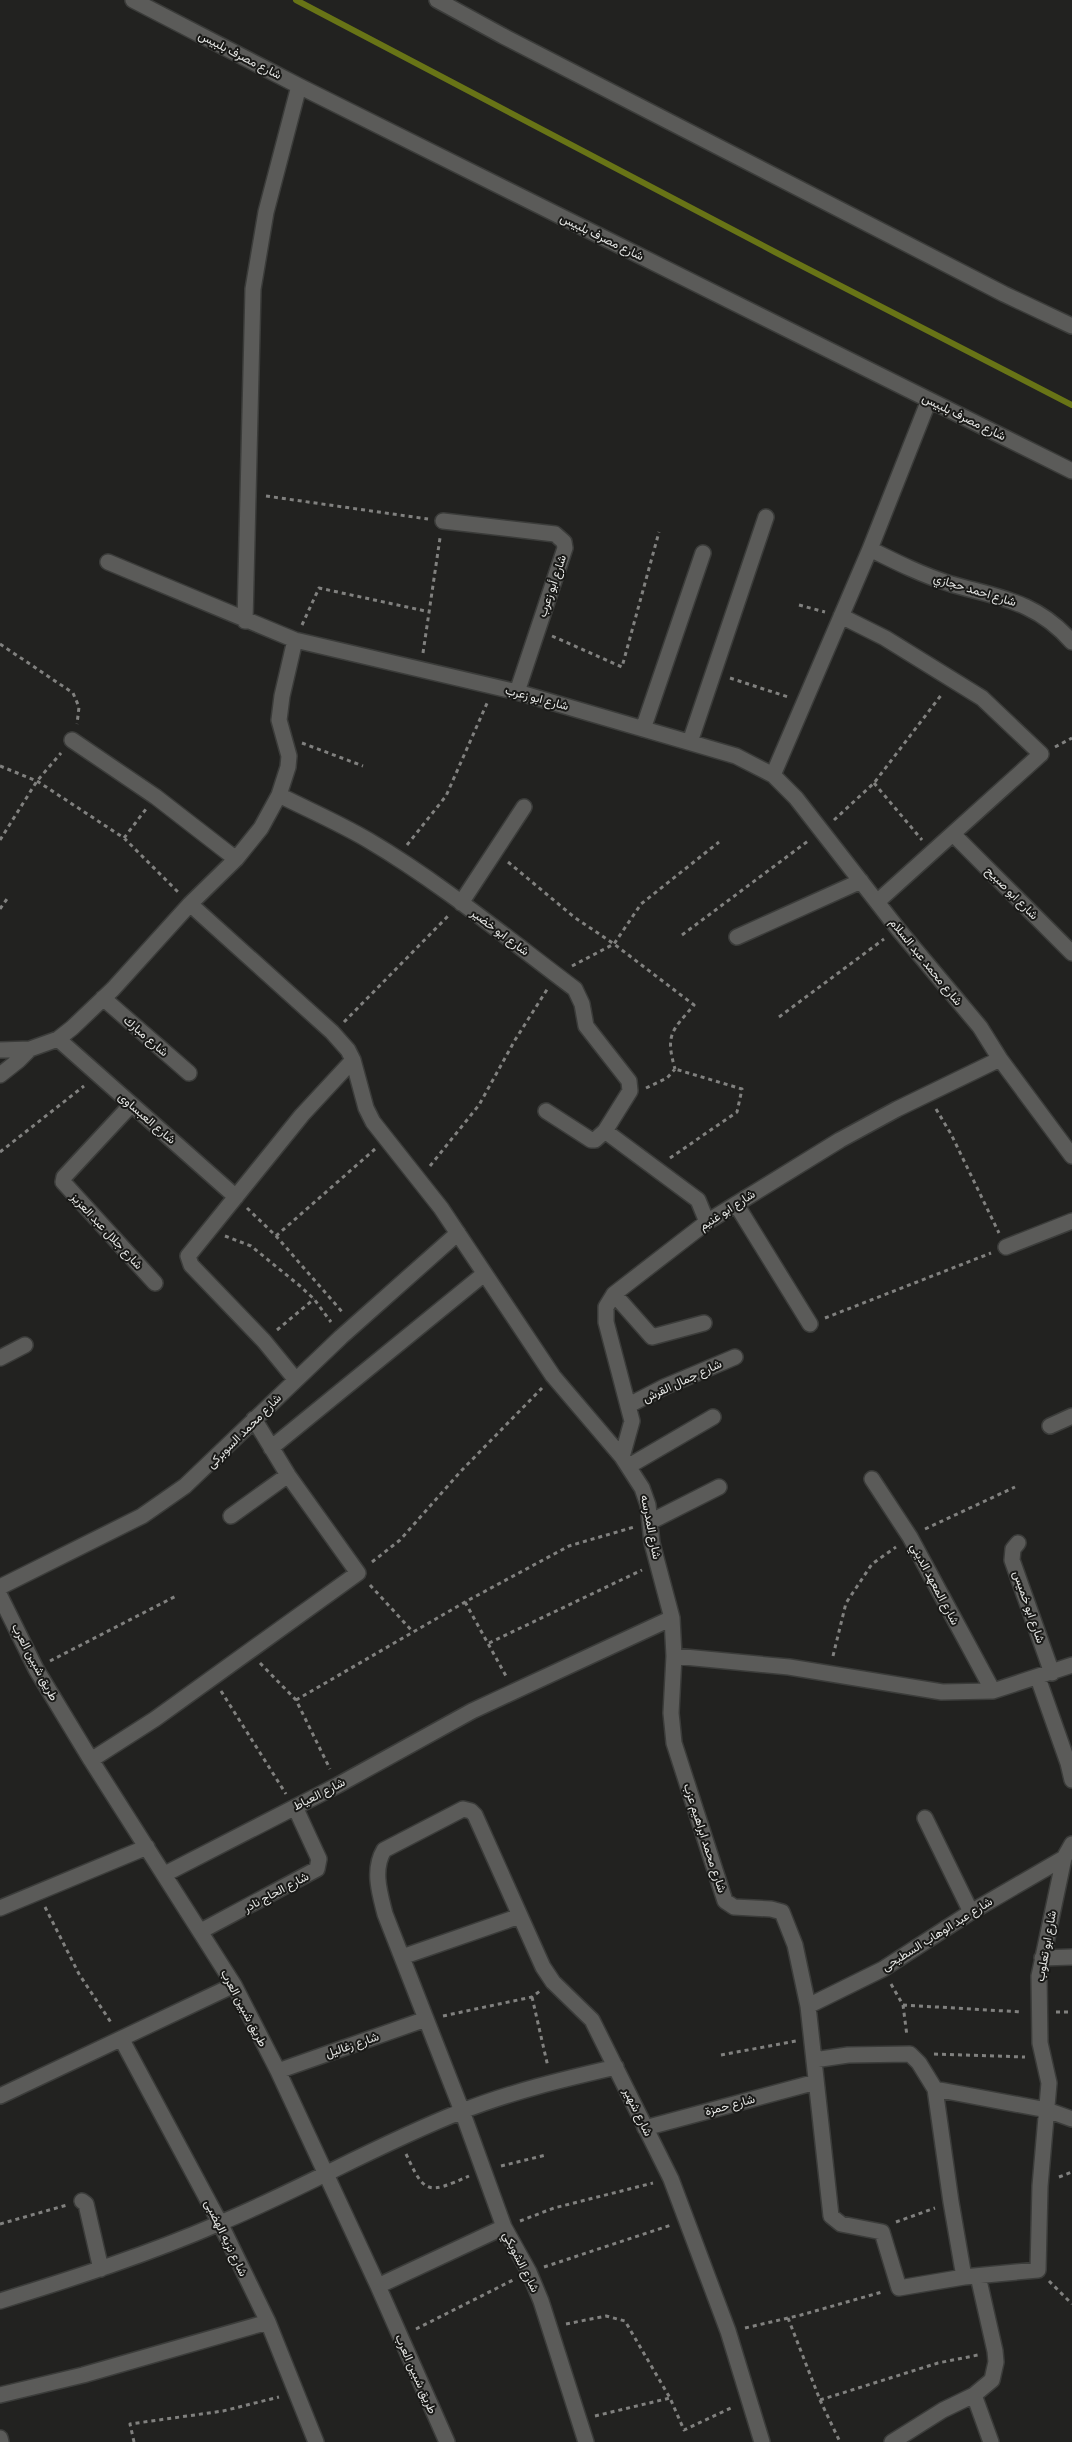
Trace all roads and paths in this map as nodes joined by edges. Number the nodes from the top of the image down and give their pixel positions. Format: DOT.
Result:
graph roads {
  1 [pos="133,0"];
  2 [pos="436,0"];
  3 [pos="299,86"];
  4 [pos="1072,326"];
  5 [pos="929,400"];
  6 [pos="1072,471"];
  7 [pos="249,494"];
  8 [pos="766,517"];
  9 [pos="443,522"];
  10 [pos="659,532"];
  11 [pos="870,549"];
  12 [pos="704,553"];
  13 [pos="108,562"];
  14 [pos="799,605"];
  15 [pos="430,612"];
  16 [pos="841,616"];
  17 [pos="245,621"];
  18 [pos="537,630"];
  19 [pos="295,640"];
  20 [pos="1072,642"];
  21 [pos="0,644"];
  22 [pos="420,668"];
  23 [pos="712,672"];
  24 [pos="953,679"];
  25 [pos="494,687"];
  26 [pos="516,692"];
  27 [pos="804,702"];
  28 [pos="643,729"];
  29 [pos="282,734"];
  30 [pos="72,740"];
  31 [pos="690,742"];
  32 [pos="0,766"];
  33 [pos="362,766"];
  34 [pos="773,775"];
  35 [pos="37,781"];
  36 [pos="874,783"];
  37 [pos="280,795"];
  38 [pos="156,797"];
  39 [pos="524,807"];
  40 [pos="822,830"];
  41 [pos="953,834"];
  42 [pos="124,838"];
  43 [pos="0,840"];
  44 [pos="719,842"];
  45 [pos="495,851"];
  46 [pos="932,852"];
  47 [pos="396,858"];
  48 [pos="236,859"];
  49 [pos="861,881"];
  50 [pos="9,896"];
  51 [pos="877,902"];
  52 [pos="461,903"];
  53 [pos="190,904"];
  54 [pos="0,909"];
  55 [pos="898,929"];
  56 [pos="682,935"];
  57 [pos="737,938"];
  58 [pos="614,944"];
  59 [pos="1072,953"];
  60 [pos="556,975"];
  61 [pos="103,998"];
  62 [pos="779,1017"];
  63 [pos="332,1032"];
  64 [pos="58,1039"];
  65 [pos="30,1049"];
  66 [pos="0,1050"];
  67 [pos="1000,1059"];
  68 [pos="353,1060"];
  69 [pos="674,1070"];
  70 [pos="189,1073"];
  71 [pos="0,1075"];
  72 [pos="98,1075"];
  73 [pos="927,1095"];
  74 [pos="628,1098"];
  75 [pos="132,1105"];
  76 [pos="546,1111"];
  77 [pos="599,1136"];
  78 [pos="385,1140"];
  79 [pos="0,1152"];
  80 [pos="1072,1156"];
  81 [pos="656,1168"];
  82 [pos="419,1180"];
  83 [pos="236,1197"];
  84 [pos="736,1204"];
  85 [pos="1072,1221"];
  86 [pos="706,1222"];
  87 [pos="208,1229"];
  88 [pos="458,1233"];
  89 [pos="276,1236"];
  90 [pos="1006,1247"];
  91 [pos="484,1274"];
  92 [pos="155,1283"];
  93 [pos="614,1294"];
  94 [pos="314,1299"];
  95 [pos="704,1323"];
  96 [pos="810,1324"];
  97 [pos="354,1325"];
  98 [pos="342,1337"];
  99 [pos="264,1341"];
  100 [pos="24,1344"];
  101 [pos="735,1357"];
  102 [pos="0,1358"];
  103 [pos="553,1376"];
  104 [pos="296,1380"];
  105 [pos="629,1405"];
  106 [pos="1072,1416"];
  107 [pos="713,1417"];
  108 [pos="254,1419"];
  109 [pos="1050,1426"];
  110 [pos="271,1448"];
  111 [pos="625,1462"];
  112 [pos="288,1475"];
  113 [pos="872,1479"];
  114 [pos="719,1487"];
  115 [pos="1015,1487"];
  116 [pos="231,1516"];
  117 [pos="650,1522"];
  118 [pos="910,1536"];
  119 [pos="1018,1543"];
  120 [pos="658,1563"];
  121 [pos="358,1573"];
  122 [pos="0,1587"];
  123 [pos="0,1596"];
  124 [pos="176,1596"];
  125 [pos="465,1602"];
  126 [pos="672,1618"];
  127 [pos="413,1632"];
  128 [pos="489,1643"];
  129 [pos="248,1651"];
  130 [pos="674,1656"];
  131 [pos="1072,1665"];
  132 [pos="36,1669"];
  133 [pos="1052,1672"];
  134 [pos="829,1673"];
  135 [pos="213,1678"];
  136 [pos="1038,1678"];
  137 [pos="513,1691"];
  138 [pos="993,1691"];
  139 [pos="296,1700"];
  140 [pos="91,1760"];
  141 [pos="1070,1763"];
  142 [pos="1072,1780"];
  143 [pos="338,1786"];
  144 [pos="295,1807"];
  145 [pos="467,1809"];
  146 [pos="925,1818"];
  147 [pos="1072,1844"];
  148 [pos="147,1847"];
  149 [pos="1064,1858"];
  150 [pos="165,1874"];
  151 [pos="38,1893"];
  152 [pos="0,1908"];
  153 [pos="971,1912"];
  154 [pos="520,1916"];
  155 [pos="201,1932"];
  156 [pos="1072,1957"];
  157 [pos="402,1958"];
  158 [pos="1042,1958"];
  159 [pos="883,1969"];
  160 [pos="553,1982"];
  161 [pos="234,1985"];
  162 [pos="532,1997"];
  163 [pos="903,2005"];
  164 [pos="808,2006"];
  165 [pos="1040,2013"];
  166 [pos="426,2020"];
  167 [pos="812,2038"];
  168 [pos="122,2040"];
  169 [pos="910,2054"];
  170 [pos="721,2055"];
  171 [pos="1043,2058"];
  172 [pos="814,2060"];
  173 [pos="616,2067"];
  174 [pos="278,2071"];
  175 [pos="552,2082"];
  176 [pos="816,2082"];
  177 [pos="935,2089"];
  178 [pos="0,2096"];
  179 [pos="1047,2110"];
  180 [pos="462,2111"];
  181 [pos="1072,2119"];
  182 [pos="645,2128"];
  183 [pos="326,2175"];
  184 [pos="671,2179"];
  185 [pos="82,2201"];
  186 [pos="951,2202"];
  187 [pos="688,2220"];
  188 [pos="220,2223"];
  189 [pos="0,2224"];
  190 [pos="504,2227"];
  191 [pos="877,2229"];
  192 [pos="101,2269"];
  193 [pos="1038,2270"];
  194 [pos="529,2272"];
  195 [pos="971,2277"];
  196 [pos="378,2286"];
  197 [pos="899,2288"];
  198 [pos="0,2301"];
  199 [pos="1071,2301"];
  200 [pos="788,2318"];
  201 [pos="268,2322"];
  202 [pos="550,2327"];
  203 [pos="728,2332"];
  204 [pos="400,2337"];
  205 [pos="995,2351"];
  206 [pos="297,2392"];
  207 [pos="0,2395"];
  208 [pos="974,2395"];
  209 [pos="670,2398"];
  210 [pos="748,2400"];
  211 [pos="820,2400"];
  212 [pos="579,2420"];
  213 [pos="134,2442"];
  214 [pos="316,2442"];
  215 [pos="446,2442"];
  216 [pos="586,2442"];
  217 [pos="762,2442"];
  218 [pos="840,2442"];
  219 [pos="892,2442"];
  220 [pos="991,2442"];
  1 -- 3 [label="street, شارع مصرف بلبيس"];
  2 -- 4 [label="street"];
  3 -- 5 [label="street, شارع مصرف بلبيس"];
  3 -- 7 [label="street"];
  5 -- 6 [label="street, شارع مصرف بلبيس"];
  5 -- 11 [label="street"];
  7 -- 9 [label="path"];
  7 -- 17 [label="street"];
  8 -- 23 [label="street"];
  9 -- 15 [label="path"];
  9 -- 18 [label="street, شارع أبو زعرب"];
  10 -- 18 [label="path"];
  11 -- 16 [label="street"];
  11 -- 20 [label="street, شارع احمد حجازي"];
  12 -- 28 [label="street"];
  13 -- 17 [label="street, شارع ابو زعرب"];
  14 -- 16 [label="path"];
  15 -- 19 [label="path"];
  15 -- 22 [label="path"];
  16 -- 24 [label="street"];
  16 -- 27 [label="street"];
  17 -- 19 [label="street, شارع ابو زعرب"];
  18 -- 26 [label="street, شارع أبو زعرب"];
  19 -- 22 [label="street, شارع ابو زعرب"];
  19 -- 29 [label="street"];
  21 -- 30 [label="path"];
  22 -- 25 [label="street, شارع ابو زعرب"];
  23 -- 27 [label="path"];
  23 -- 31 [label="street"];
  24 -- 36 [label="path"];
  24 -- 41 [label="street"];
  25 -- 26 [label="street, شارع ابو زعرب"];
  25 -- 47 [label="path"];
  26 -- 28 [label="street, شارع ابو زعرب"];
  27 -- 34 [label="street"];
  28 -- 31 [label="street, شارع ابو زعرب"];
  29 -- 33 [label="path"];
  29 -- 37 [label="street"];
  30 -- 35 [label="path"];
  30 -- 38 [label="street"];
  31 -- 34 [label="street, شارع ابو زعرب"];
  32 -- 35 [label="path"];
  34 -- 40 [label="street, شارع محمد عبد السلام"];
  35 -- 42 [label="path"];
  35 -- 43 [label="path"];
  36 -- 40 [label="path"];
  36 -- 46 [label="path"];
  37 -- 47 [label="street, شارع ابو خضير"];
  37 -- 48 [label="street"];
  38 -- 42 [label="path"];
  38 -- 48 [label="street"];
  39 -- 45 [label="street"];
  40 -- 49 [label="street, شارع محمد عبد السلام"];
  40 -- 56 [label="path"];
  41 -- 46 [label="street"];
  41 -- 59 [label="street, شارع ابو صبيح"];
  42 -- 53 [label="path"];
  44 -- 58 [label="path"];
  45 -- 52 [label="street"];
  45 -- 58 [label="path"];
  46 -- 51 [label="street"];
  47 -- 52 [label="street, شارع ابو خضير"];
  48 -- 53 [label="street"];
  49 -- 51 [label="street, شارع محمد عبد السلام"];
  49 -- 57 [label="street"];
  50 -- 54 [label="path"];
  51 -- 55 [label="street, شارع محمد عبد السلام"];
  52 -- 60 [label="street, شارع ابو خضير"];
  52 -- 63 [label="path"];
  53 -- 61 [label="street"];
  53 -- 63 [label="street, شارع المدرسه"];
  55 -- 62 [label="path"];
  55 -- 67 [label="street, شارع محمد عبد السلام"];
  58 -- 60 [label="path"];
  58 -- 69 [label="path"];
  60 -- 74 [label="street, شارع ابو خضير"];
  60 -- 82 [label="path"];
  61 -- 64 [label="street"];
  61 -- 70 [label="street, شارع مبارك"];
  63 -- 68 [label="street, شارع المدرسه"];
  64 -- 65 [label="street"];
  64 -- 72 [label="street, شارع العبساوى"];
  65 -- 66 [label="street"];
  65 -- 71 [label="street"];
  67 -- 73 [label="street, شارع ابو غنيم"];
  67 -- 80 [label="street, شارع محمد عبد السلام"];
  68 -- 78 [label="street, شارع المدرسه"];
  68 -- 83 [label="street"];
  69 -- 74 [label="path"];
  69 -- 81 [label="path"];
  72 -- 75 [label="street, شارع العبساوى"];
  72 -- 79 [label="path"];
  73 -- 84 [label="street, شارع ابو غنيم"];
  73 -- 90 [label="path"];
  74 -- 77 [label="street"];
  75 -- 83 [label="street, شارع العبساوى"];
  75 -- 92 [label="street, شارع جلال عبد العزيز"];
  76 -- 77 [label="street"];
  77 -- 81 [label="street"];
  78 -- 82 [label="street, شارع المدرسه"];
  78 -- 89 [label="path"];
  81 -- 86 [label="street"];
  82 -- 88 [label="street, شارع المدرسه"];
  83 -- 87 [label="street"];
  83 -- 89 [label="path"];
  84 -- 86 [label="street, شارع ابو غنيم"];
  84 -- 96 [label="street"];
  85 -- 90 [label="street"];
  86 -- 93 [label="street, شارع ابو غنيم"];
  87 -- 94 [label="path"];
  87 -- 99 [label="street"];
  88 -- 91 [label="street, شارع المدرسه"];
  88 -- 97 [label="street, شارع محمد السوبركى"];
  89 -- 97 [label="path"];
  90 -- 96 [label="path"];
  91 -- 103 [label="street, شارع المدرسه"];
  91 -- 110 [label="street"];
  93 -- 95 [label="street"];
  93 -- 105 [label="street"];
  94 -- 98 [label="path"];
  94 -- 99 [label="path"];
  97 -- 98 [label="street, شارع محمد السوبركى"];
  98 -- 104 [label="street, شارع محمد السوبركى"];
  99 -- 104 [label="street"];
  100 -- 102 [label="street"];
  101 -- 105 [label="street, شارع جمال القرش"];
  103 -- 111 [label="street, شارع المدرسه"];
  103 -- 121 [label="path"];
  104 -- 108 [label="street, شارع محمد السوبركى"];
  105 -- 111 [label="street"];
  106 -- 109 [label="street"];
  107 -- 111 [label="street"];
  108 -- 110 [label="street"];
  108 -- 122 [label="street, شارع محمد السوبركى"];
  110 -- 112 [label="street"];
  111 -- 117 [label="street, شارع المدرسه"];
  112 -- 116 [label="street"];
  112 -- 121 [label="street"];
  113 -- 118 [label="street, شارع المعهد الديني"];
  114 -- 117 [label="street"];
  115 -- 118 [label="path"];
  117 -- 120 [label="street, شارع المدرسه"];
  117 -- 125 [label="path"];
  118 -- 134 [label="path"];
  118 -- 138 [label="street, شارع المعهد الديني"];
  119 -- 133 [label="street, شارع ابو خميس"];
  120 -- 126 [label="street, شارع المدرسه"];
  120 -- 128 [label="path"];
  121 -- 127 [label="path"];
  121 -- 129 [label="street"];
  123 -- 132 [label="street, طريق شبين العرب"];
  124 -- 132 [label="path"];
  125 -- 127 [label="path"];
  125 -- 128 [label="path"];
  126 -- 130 [label="street, شارع محمد ابراهيم عزب"];
  126 -- 137 [label="street, شارع العياط"];
  127 -- 139 [label="path"];
  128 -- 137 [label="path"];
  129 -- 135 [label="street"];
  129 -- 139 [label="path"];
  130 -- 134 [label="street"];
  130 -- 164 [label="street, شارع محمد ابراهيم عزب"];
  131 -- 133 [label="street"];
  132 -- 140 [label="street, طريق شبين العرب"];
  133 -- 136 [label="street"];
  134 -- 138 [label="street"];
  135 -- 140 [label="street"];
  135 -- 144 [label="path"];
  136 -- 138 [label="street"];
  136 -- 141 [label="street"];
  137 -- 143 [label="street, شارع العياط"];
  139 -- 143 [label="path"];
  140 -- 148 [label="street, طريق شبين العرب"];
  141 -- 142 [label="street"];
  143 -- 144 [label="street, شارع العياط"];
  144 -- 150 [label="street, شارع العياط"];
  144 -- 155 [label="street, شارع الحاج نادر"];
  145 -- 154 [label="street, شارع شهير"];
  145 -- 157 [label="street, شارع الشوبكي"];
  146 -- 153 [label="street"];
  147 -- 149 [label="street, شارع ابو تعلوب"];
  148 -- 150 [label="street, طريق شبين العرب"];
  148 -- 151 [label="street"];
  149 -- 153 [label="street, شارع عبد الوهاب السطيحى"];
  149 -- 158 [label="street, شارع ابو تعلوب"];
  150 -- 155 [label="street, طريق شبين العرب"];
  151 -- 152 [label="street"];
  151 -- 168 [label="path"];
  153 -- 159 [label="street, شارع عبد الوهاب السطيحى"];
  154 -- 157 [label="street"];
  154 -- 160 [label="street, شارع شهير"];
  155 -- 161 [label="street, طريق شبين العرب"];
  156 -- 158 [label="street"];
  157 -- 166 [label="street, شارع الشوبكي"];
  158 -- 165 [label="street, شارع ابو تعلوب"];
  159 -- 163 [label="path"];
  159 -- 164 [label="street, شارع عبد الوهاب السطيحى"];
  160 -- 162 [label="path"];
  160 -- 173 [label="street, شارع شهير"];
  161 -- 168 [label="street"];
  161 -- 174 [label="street, طريق شبين العرب"];
  162 -- 166 [label="path"];
  162 -- 175 [label="path"];
  163 -- 165 [label="path"];
  163 -- 169 [label="path"];
  164 -- 167 [label="street, شارع محمد ابراهيم عزب"];
  165 -- 171 [label="street, شارع ابو تعلوب"];
  166 -- 174 [label="street, شارع زغاليل"];
  166 -- 180 [label="street, شارع الشوبكي"];
  167 -- 170 [label="path"];
  167 -- 172 [label="street, شارع محمد ابراهيم عزب"];
  168 -- 178 [label="street"];
  168 -- 188 [label="street, شارع نزيه الهضبى"];
  169 -- 171 [label="path"];
  169 -- 172 [label="street"];
  169 -- 177 [label="street"];
  171 -- 179 [label="street, شارع ابو تعلوب"];
  172 -- 176 [label="street, شارع محمد ابراهيم عزب"];
  173 -- 175 [label="street"];
  173 -- 182 [label="street, شارع شهير"];
  174 -- 183 [label="street, طريق شبين العرب"];
  175 -- 180 [label="street"];
  176 -- 182 [label="street, شارع حمزة"];
  176 -- 191 [label="street, شارع محمد ابراهيم عزب"];
  177 -- 179 [label="street"];
  177 -- 186 [label="street"];
  179 -- 181 [label="street"];
  179 -- 193 [label="street, شارع ابو تعلوب"];
  180 -- 183 [label="street"];
  180 -- 190 [label="street, شارع الشوبكي"];
  182 -- 184 [label="street, شارع شهير"];
  183 -- 188 [label="street"];
  183 -- 196 [label="street, طريق شبين العرب"];
  184 -- 187 [label="street, شارع شهير"];
  184 -- 190 [label="path"];
  185 -- 189 [label="path"];
  185 -- 192 [label="street"];
  186 -- 191 [label="path"];
  186 -- 195 [label="street"];
  187 -- 194 [label="path"];
  187 -- 203 [label="street, شارع شهير"];
  188 -- 192 [label="street"];
  188 -- 201 [label="street, شارع نزيه الهضبى"];
  190 -- 194 [label="street, شارع الشوبكي"];
  190 -- 196 [label="street"];
  191 -- 197 [label="street"];
  192 -- 198 [label="street"];
  193 -- 195 [label="street"];
  193 -- 199 [label="path"];
  194 -- 202 [label="street, شارع الشوبكي"];
  194 -- 204 [label="path"];
  195 -- 197 [label="street"];
  195 -- 205 [label="street"];
  196 -- 204 [label="street, طريق شبين العرب"];
  197 -- 200 [label="path"];
  200 -- 203 [label="path"];
  200 -- 211 [label="path"];
  201 -- 206 [label="street, شارع نزيه الهضبى"];
  201 -- 207 [label="street"];
  202 -- 209 [label="path"];
  202 -- 212 [label="street, شارع الشوبكي"];
  203 -- 210 [label="street, شارع شهير"];
  204 -- 215 [label="street, طريق شبين العرب"];
  205 -- 208 [label="street"];
  205 -- 211 [label="path"];
  206 -- 213 [label="path"];
  206 -- 214 [label="street, شارع نزيه الهضبى"];
  208 -- 219 [label="street"];
  208 -- 220 [label="street"];
  209 -- 210 [label="path"];
  209 -- 212 [label="path"];
  210 -- 217 [label="street, شارع شهير"];
  211 -- 218 [label="path"];
  212 -- 216 [label="street, شارع الشوبكي"];
}
